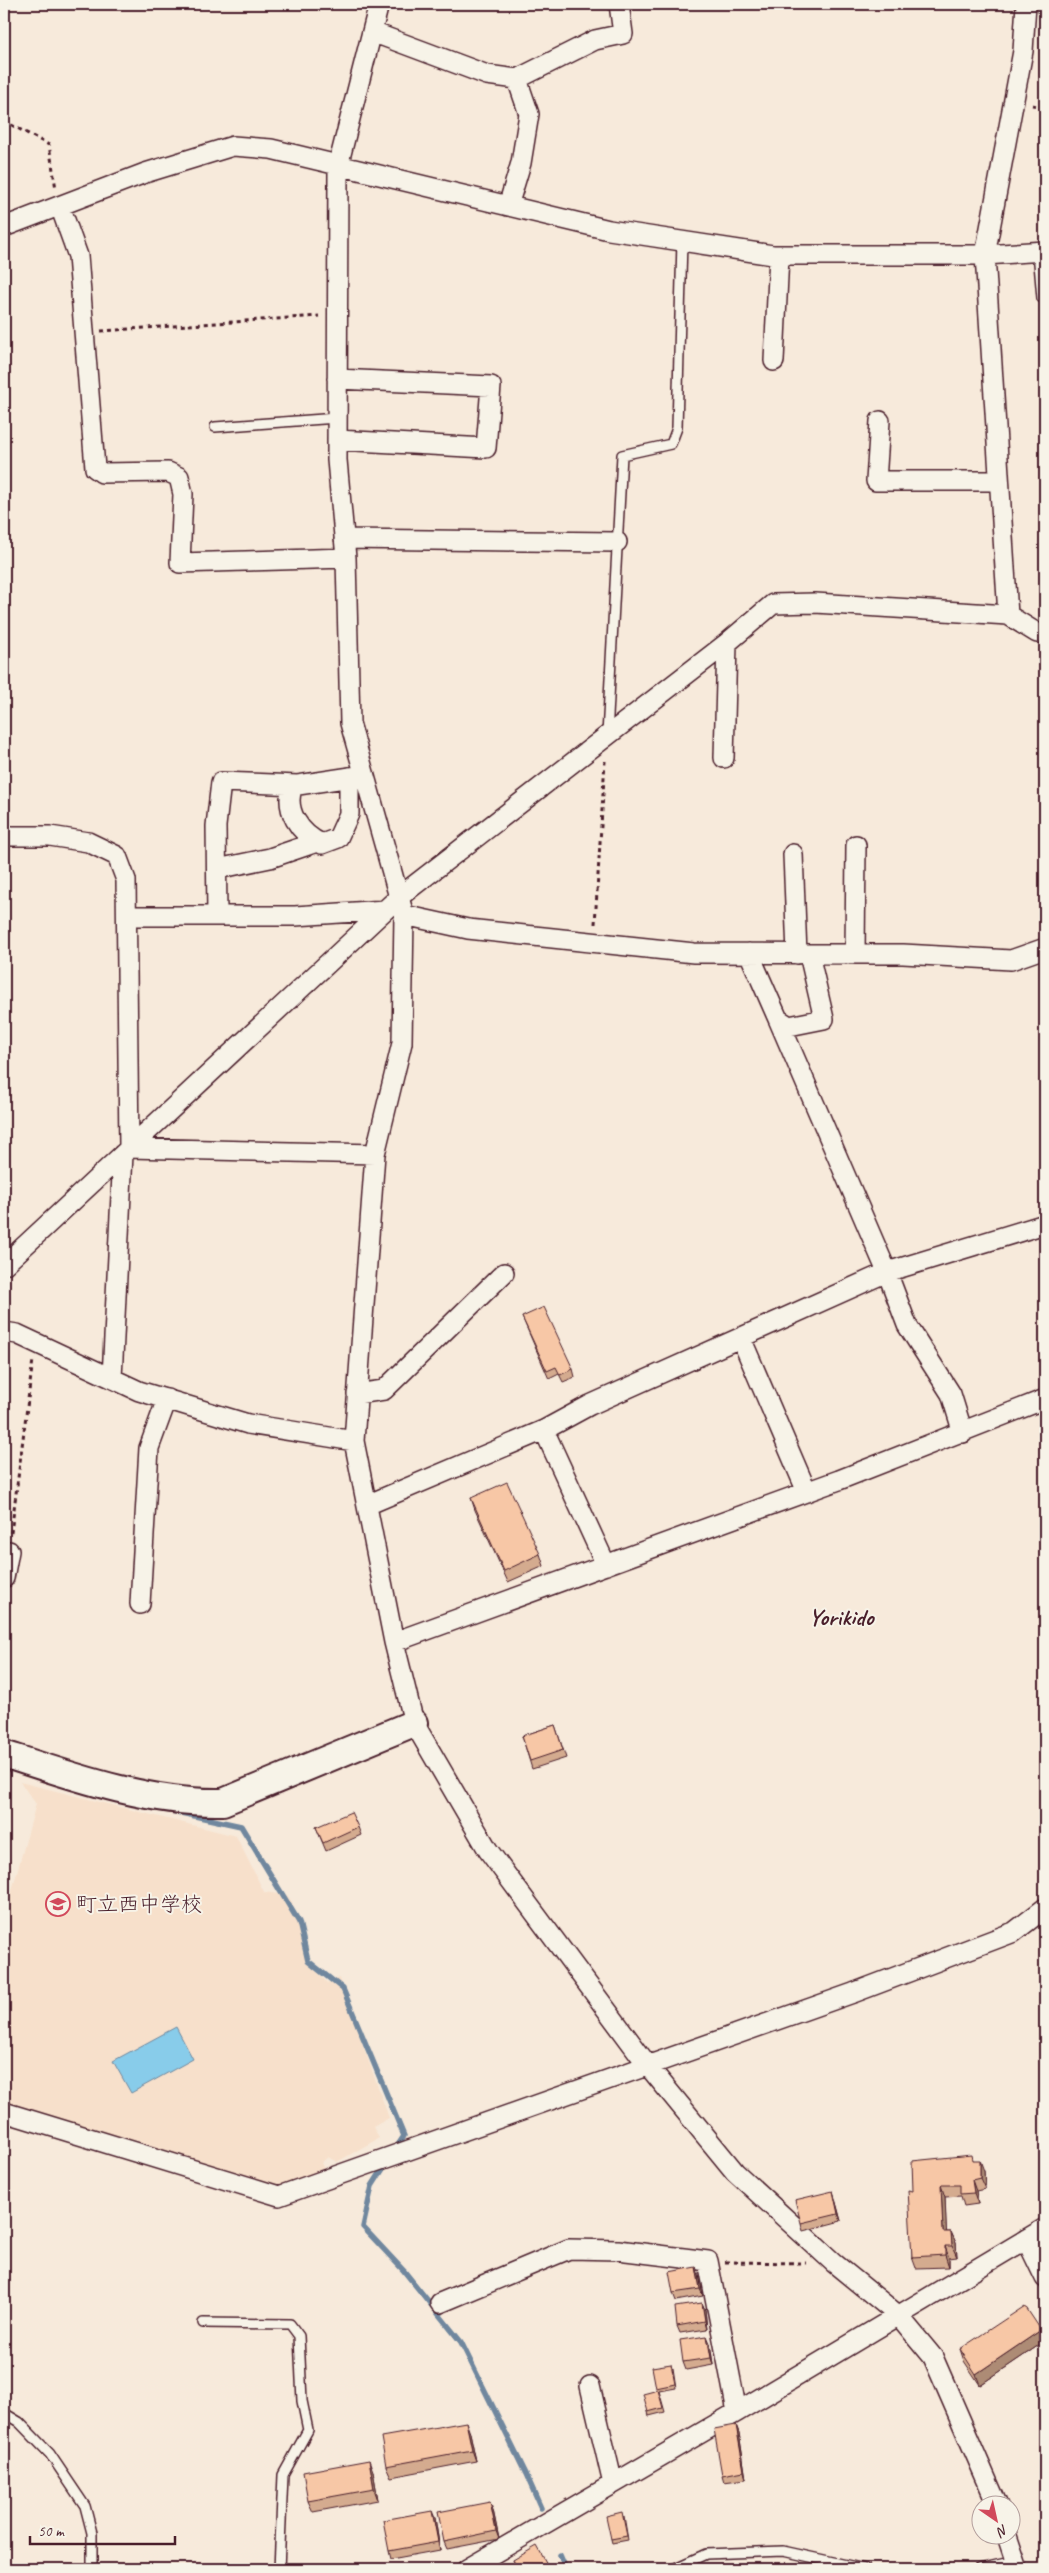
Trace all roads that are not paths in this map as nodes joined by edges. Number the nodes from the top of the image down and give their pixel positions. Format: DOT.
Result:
graph roads {
  1 [pos="379,4"];
  2 [pos="619,4"];
  3 [pos="1026,4"];
  4 [pos="372,32"];
  5 [pos="517,79"];
  6 [pos="338,166"];
  7 [pos="60,206"];
  8 [pos="508,206"];
  9 [pos="4,227"];
  10 [pos="682,241"];
  11 [pos="1042,251"];
  12 [pos="779,254"];
  13 [pos="985,255"];
  14 [pos="1042,298"];
  15 [pos="774,361"];
  16 [pos="337,379"];
  17 [pos="337,418"];
  18 [pos="880,421"];
  19 [pos="215,427"];
  20 [pos="337,440"];
  21 [pos="998,481"];
  22 [pos="344,539"];
  23 [pos="617,542"];
  24 [pos="346,558"];
  25 [pos="1008,615"];
  26 [pos="1045,634"];
  27 [pos="728,643"];
  28 [pos="607,735"];
  29 [pos="724,758"];
  30 [pos="357,776"];
  31 [pos="293,785"];
  32 [pos="4,836"];
  33 [pos="317,842"];
  34 [pos="856,845"];
  35 [pos="793,854"];
  36 [pos="217,869"];
  37 [pos="399,897"];
  38 [pos="385,910"];
  39 [pos="404,915"];
  40 [pos="126,916"];
  41 [pos="217,916"];
  42 [pos="1045,948"];
  43 [pos="749,953"];
  44 [pos="803,954"];
  45 [pos="855,954"];
  46 [pos="778,1019"];
  47 [pos="126,1151"];
  48 [pos="375,1154"];
  49 [pos="1045,1224"];
  50 [pos="4,1265"];
  51 [pos="504,1272"];
  52 [pos="887,1272"];
  53 [pos="4,1332"];
  54 [pos="740,1338"];
  55 [pos="112,1378"];
  56 [pos="357,1394"];
  57 [pos="167,1399"];
  58 [pos="1045,1400"];
  59 [pos="544,1430"];
  60 [pos="963,1433"];
  61 [pos="354,1441"];
  62 [pos="807,1492"];
  63 [pos="367,1505"];
  64 [pos="9,1552"];
  65 [pos="606,1565"];
  66 [pos="4,1578"];
  67 [pos="140,1604"];
  68 [pos="394,1642"];
  69 [pos="414,1723"];
  70 [pos="4,1754"];
  71 [pos="1045,1908"];
  72 [pos="649,2067"];
  73 [pos="4,2112"];
  74 [pos="1045,2228"];
  75 [pos="1026,2240"];
  76 [pos="1045,2278"];
  77 [pos="440,2303"];
  78 [pos="899,2316"];
  79 [pos="203,2323"];
  80 [pos="590,2386"];
  81 [pos="737,2412"];
  82 [pos="4,2413"];
  83 [pos="613,2484"];
  84 [pos="994,2496"];
  85 [pos="1010,2546"];
  86 [pos="1017,2565"];
  87 [pos="92,2569"];
  88 [pos="279,2569"];
  89 [pos="467,2569"];
  90 [pos="673,2569"];
  91 [pos="865,2569"];
  92 [pos="978,2569"];
  1 -- 4 [label="street"];
  2 -- 5 [label="street"];
  3 -- 13 [label="street"];
  4 -- 5 [label="street"];
  4 -- 6 [label="street"];
  5 -- 8 [label="street"];
  6 -- 7 [label="street"];
  6 -- 8 [label="street"];
  6 -- 16 [label="street"];
  7 -- 9 [label="street"];
  7 -- 24 [label="street"];
  8 -- 10 [label="street"];
  10 -- 12 [label="street"];
  10 -- 23 [label="lane"];
  11 -- 13 [label="street"];
  11 -- 14 [label="lane"];
  12 -- 13 [label="street"];
  12 -- 15 [label="street"];
  13 -- 21 [label="street"];
  16 -- 17 [label="street"];
  16 -- 20 [label="street"];
  17 -- 19 [label="lane"];
  17 -- 20 [label="street"];
  18 -- 21 [label="street"];
  20 -- 22 [label="street"];
  21 -- 25 [label="street"];
  22 -- 23 [label="street"];
  22 -- 24 [label="street"];
  23 -- 28 [label="lane"];
  24 -- 30 [label="street"];
  25 -- 26 [label="street"];
  25 -- 27 [label="street"];
  27 -- 28 [label="street"];
  27 -- 29 [label="street"];
  28 -- 37 [label="street"];
  30 -- 31 [label="street"];
  30 -- 33 [label="street"];
  30 -- 37 [label="street"];
  31 -- 33 [label="street"];
  31 -- 36 [label="street"];
  32 -- 40 [label="street"];
  33 -- 36 [label="street"];
  34 -- 45 [label="street"];
  35 -- 44 [label="street"];
  36 -- 41 [label="street"];
  37 -- 38 [label="street"];
  37 -- 39 [label="street"];
  38 -- 41 [label="street"];
  38 -- 47 [label="street"];
  39 -- 43 [label="street"];
  39 -- 48 [label="street"];
  40 -- 41 [label="street"];
  40 -- 47 [label="street"];
  42 -- 45 [label="street"];
  43 -- 44 [label="street"];
  43 -- 46 [label="street"];
  44 -- 45 [label="street"];
  44 -- 46 [label="street"];
  46 -- 52 [label="street"];
  47 -- 48 [label="street"];
  47 -- 50 [label="street"];
  47 -- 55 [label="street"];
  48 -- 56 [label="street"];
  49 -- 52 [label="street"];
  51 -- 56 [label="street"];
  52 -- 54 [label="street"];
  52 -- 60 [label="street"];
  53 -- 55 [label="street"];
  54 -- 59 [label="street"];
  54 -- 62 [label="street"];
  55 -- 57 [label="street"];
  56 -- 61 [label="street"];
  57 -- 61 [label="street"];
  57 -- 67 [label="street"];
  58 -- 60 [label="street"];
  59 -- 63 [label="street"];
  59 -- 65 [label="street"];
  60 -- 62 [label="street"];
  61 -- 63 [label="street"];
  62 -- 65 [label="street"];
  63 -- 68 [label="street"];
  64 -- 66 [label="street"];
  65 -- 68 [label="street"];
  68 -- 69 [label="street"];
  69 -- 70 [label="street"];
  69 -- 72 [label="street"];
  71 -- 72 [label="street"];
  72 -- 73 [label="street"];
  72 -- 78 [label="street"];
  74 -- 75 [label="street"];
  75 -- 76 [label="street"];
  75 -- 78 [label="street"];
  77 -- 81 [label="street"];
  78 -- 81 [label="street"];
  78 -- 84 [label="street"];
  79 -- 88 [label="lane"];
  80 -- 83 [label="street"];
  81 -- 83 [label="street"];
  82 -- 87 [label="lane"];
  83 -- 89 [label="street"];
  85 -- 86 [label="street"];
  86 -- 92 [label="lane"];
  90 -- 91 [label="lane"];
}
